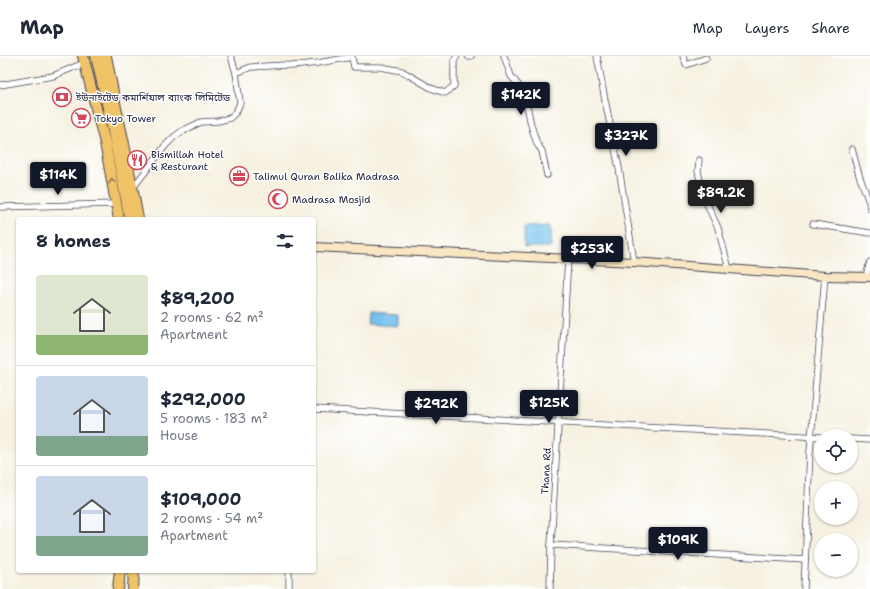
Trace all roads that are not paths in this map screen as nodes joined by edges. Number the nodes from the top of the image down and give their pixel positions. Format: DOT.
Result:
graph roads {
  1 [pos="96,56"];
  2 [pos="106,56"];
  3 [pos="231,56"];
  4 [pos="457,56"];
  5 [pos="468,56"];
  6 [pos="471,56"];
  7 [pos="504,56"];
  8 [pos="597,56"];
  9 [pos="683,56"];
  10 [pos="706,58"];
  11 [pos="84,60"];
  12 [pos="236,73"];
  13 [pos="0,85"];
  14 [pos="852,149"];
  15 [pos="699,160"];
  16 [pos="547,175"];
  17 [pos="132,189"];
  18 [pos="116,204"];
  19 [pos="0,206"];
  20 [pos="870,208"];
  21 [pos="119,217"];
  22 [pos="130,217"];
  23 [pos="138,217"];
  24 [pos="813,224"];
  25 [pos="870,233"];
  26 [pos="316,246"];
  27 [pos="568,259"];
  28 [pos="634,262"];
  29 [pos="870,262"];
  30 [pos="729,269"];
  31 [pos="825,276"];
  32 [pos="868,277"];
  33 [pos="316,409"];
  34 [pos="558,423"];
  35 [pos="811,437"];
  36 [pos="858,439"];
  37 [pos="870,440"];
  38 [pos="551,545"];
  39 [pos="805,560"];
  40 [pos="120,573"];
  41 [pos="134,573"];
  42 [pos="141,573"];
  43 [pos="289,573"];
  44 [pos="118,589"];
  45 [pos="133,589"];
  46 [pos="140,589"];
  47 [pos="289,589"];
  48 [pos="550,589"];
  49 [pos="804,589"];
  1 -- 22 [label="highway"];
  2 -- 17 [label="highway"];
  3 -- 12 [label="street"];
  4 -- 12 [label="street"];
  5 -- 6 [label="street"];
  7 -- 16 [label="street"];
  8 -- 28 [label="street"];
  9 -- 10 [label="street"];
  11 -- 13 [label="street"];
  18 -- 11 [label="highway, one-way"];
  12 -- 17 [label="street"];
  14 -- 20 [label="street"];
  15 -- 30 [label="street"];
  17 -- 23 [label="highway"];
  18 -- 19 [label="street"];
  18 -- 21 [label="highway"];
  24 -- 25 [label="street"];
  26 -- 27 [label="street"];
  27 -- 28 [label="street"];
  27 -- 34 [label="street, Thana Rd"];
  28 -- 30 [label="street"];
  29 -- 32 [label="street"];
  30 -- 31 [label="street"];
  31 -- 32 [label="street"];
  31 -- 35 [label="street"];
  33 -- 34 [label="street"];
  34 -- 35 [label="street"];
  34 -- 38 [label="street, Thana Rd"];
  35 -- 39 [label="street"];
  36 -- 37 [label="street"];
  38 -- 39 [label="street"];
  38 -- 48 [label="street, Thana Rd"];
  39 -- 49 [label="street"];
  40 -- 44 [label="highway"];
  41 -- 45 [label="highway"];
  42 -- 46 [label="highway"];
  43 -- 47 [label="street"];
}
